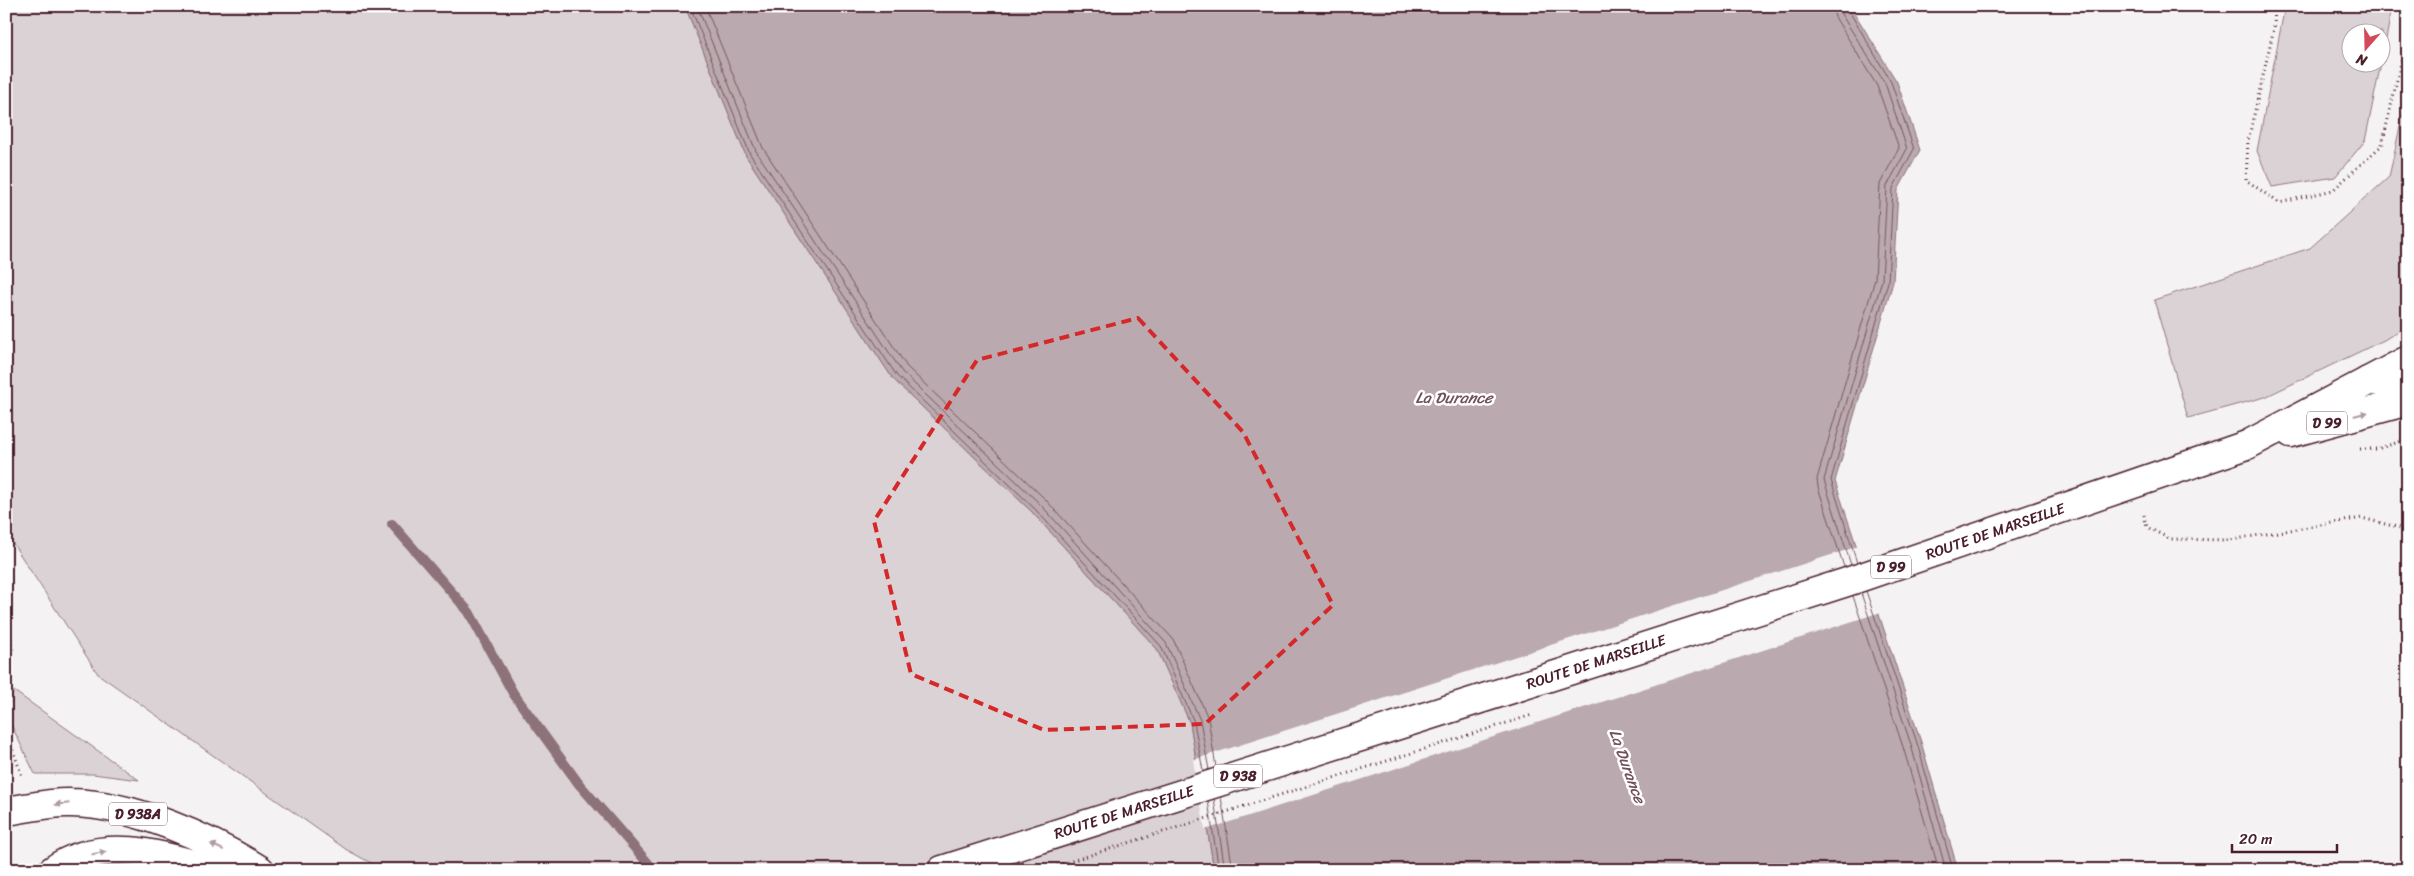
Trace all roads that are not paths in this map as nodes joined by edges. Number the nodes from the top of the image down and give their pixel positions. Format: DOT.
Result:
graph roads {
  1 [pos="2408,360"];
  2 [pos="2368,381"];
  3 [pos="2408,387"];
  4 [pos="2408,401"];
  5 [pos="2246,445"];
  6 [pos="1534,682"];
  7 [pos="6,811"];
  8 [pos="54,870"];
  9 [pos="212,870"];
  10 [pos="260,870"];
  11 [pos="942,870"];
  1 -- 2 [label="main road"];
  2 -- 3 [label="main road"];
  2 -- 5 [label="main road"];
  5 -- 4 [label="main road, D 99, one-way"];
  5 -- 6 [label="main road, ROUTE DE MARSEILLE / D 99, bridge"];
  6 -- 11 [label="main road, ROUTE DE MARSEILLE / D 938"];
  10 -- 7 [label="main road, D 938A, one-way"];
  8 -- 9 [label="main road, one-way"];
}
